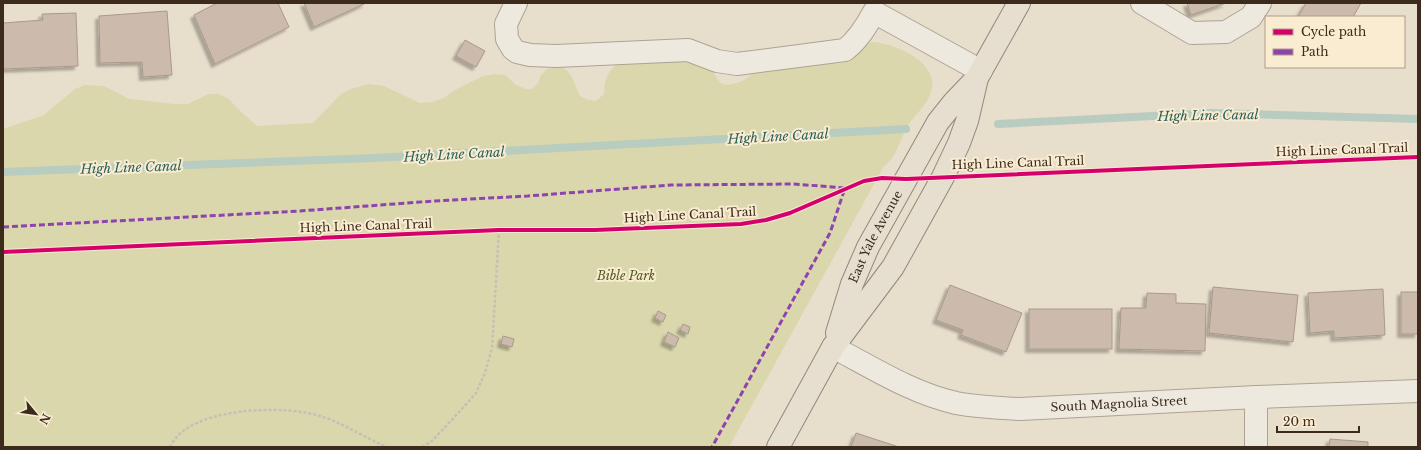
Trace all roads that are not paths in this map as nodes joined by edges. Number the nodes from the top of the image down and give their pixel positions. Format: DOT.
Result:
graph roads {
  1 [pos="516,3"];
  2 [pos="1019,3"];
  3 [pos="1142,3"];
  4 [pos="1260,3"];
  5 [pos="979,74"];
  6 [pos="833,347"];
  7 [pos="1418,391"];
  8 [pos="1256,397"];
  9 [pos="778,447"];
  10 [pos="1256,447"];
  1 -- 5 [label="street"];
  2 -- 5 [label="main road, East Yale Avenue"];
  3 -- 4 [label="street"];
  5 -- 6 [label="main road, East Yale Avenue"];
  5 -- 6 [label="main road, East Yale Avenue"];
  6 -- 8 [label="street, South Magnolia Street"];
  6 -- 9 [label="main road, East Yale Avenue"];
  7 -- 8 [label="street, South Magnolia Street"];
  8 -- 10 [label="street"];
}
